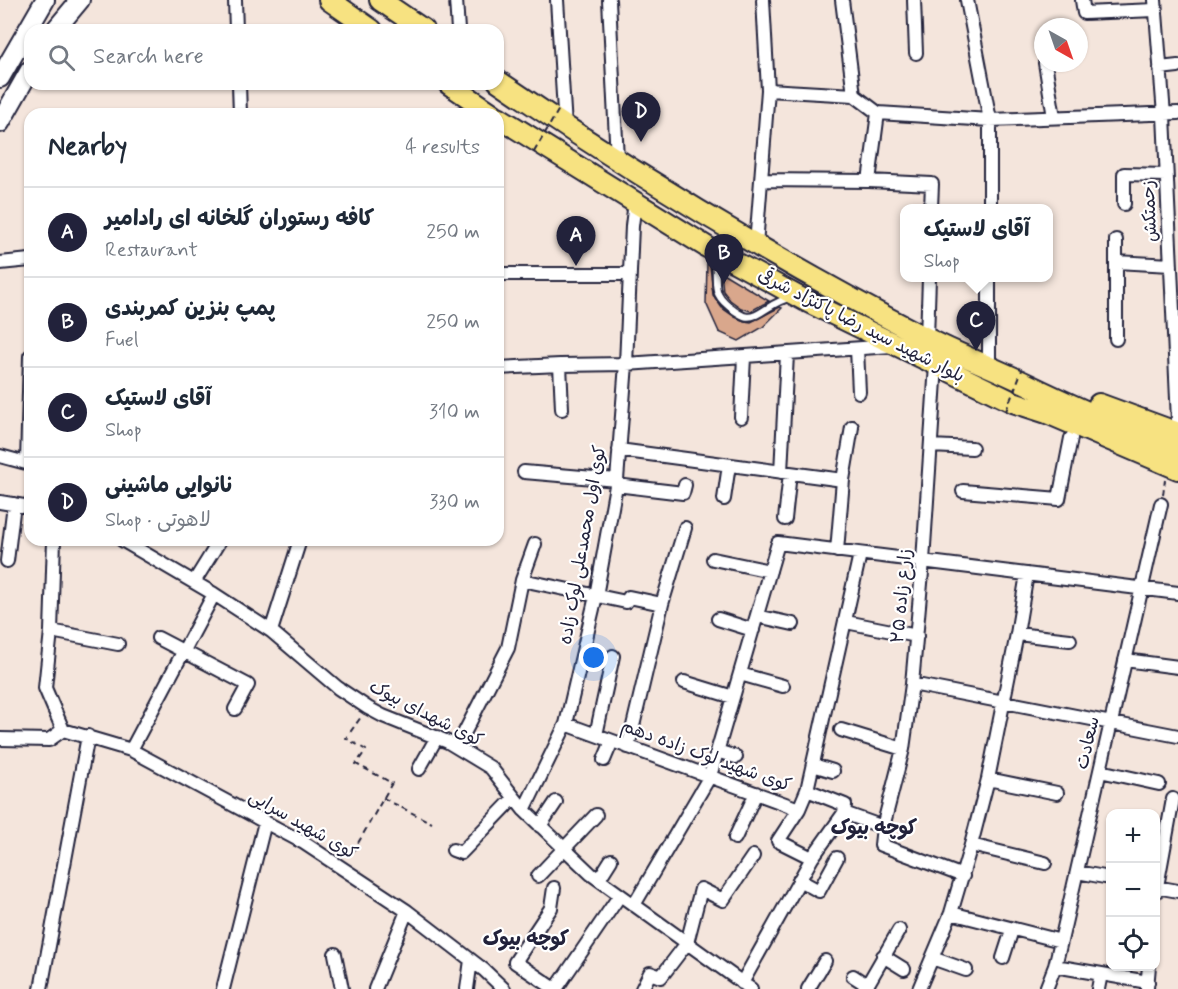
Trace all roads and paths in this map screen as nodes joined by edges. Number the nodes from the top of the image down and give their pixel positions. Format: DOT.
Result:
graph roads {
  1 [pos="45,0"];
  2 [pos="80,0"];
  3 [pos="235,0"];
  4 [pos="329,0"];
  5 [pos="380,0"];
  6 [pos="456,0"];
  7 [pos="557,0"];
  8 [pos="609,0"];
  9 [pos="762,0"];
  10 [pos="842,0"];
  11 [pos="914,0"];
  12 [pos="968,0"];
  13 [pos="1082,0"];
  14 [pos="1155,5"];
  15 [pos="31,24"];
  16 [pos="60,24"];
  17 [pos="236,24"];
  18 [pos="363,24"];
  19 [pos="415,24"];
  20 [pos="458,24"];
  21 [pos="24,37"];
  22 [pos="916,53"];
  23 [pos="1178,66"];
  24 [pos="1160,68"];
  25 [pos="4,72"];
  26 [pos="1047,72"];
  27 [pos="24,73"];
  28 [pos="24,80"];
  29 [pos="504,84"];
  30 [pos="239,90"];
  31 [pos="457,90"];
  32 [pos="768,90"];
  33 [pos="854,95"];
  34 [pos="240,108"];
  35 [pos="483,108"];
  36 [pos="878,113"];
  37 [pos="1178,113"];
  38 [pos="1164,115"];
  39 [pos="1054,117"];
  40 [pos="562,118"];
  41 [pos="990,120"];
  42 [pos="504,122"];
  43 [pos="0,123"];
  44 [pos="534,152"];
  45 [pos="617,159"];
  46 [pos="1167,174"];
  47 [pos="761,180"];
  48 [pos="869,181"];
  49 [pos="635,202"];
  50 [pos="931,204"];
  51 [pos="990,204"];
  52 [pos="1124,204"];
  53 [pos="1116,240"];
  54 [pos="1174,241"];
  55 [pos="756,245"];
  56 [pos="707,246"];
  57 [pos="24,261"];
  58 [pos="1116,262"];
  59 [pos="0,263"];
  60 [pos="1171,265"];
  61 [pos="504,274"];
  62 [pos="630,274"];
  63 [pos="929,282"];
  64 [pos="989,282"];
  65 [pos="801,298"];
  66 [pos="1175,310"];
  67 [pos="927,338"];
  68 [pos="1116,339"];
  69 [pos="897,345"];
  70 [pos="857,349"];
  71 [pos="787,354"];
  72 [pos="744,357"];
  73 [pos="560,364"];
  74 [pos="626,364"];
  75 [pos="936,364"];
  76 [pos="504,368"];
  77 [pos="989,368"];
  78 [pos="1021,376"];
  79 [pos="1177,389"];
  80 [pos="859,392"];
  81 [pos="1008,406"];
  82 [pos="562,409"];
  83 [pos="741,417"];
  84 [pos="1178,421"];
  85 [pos="852,427"];
  86 [pos="1178,433"];
  87 [pos="1071,438"];
  88 [pos="931,446"];
  89 [pos="972,448"];
  90 [pos="620,450"];
  91 [pos="1178,451"];
  92 [pos="0,456"];
  93 [pos="24,463"];
  94 [pos="729,465"];
  95 [pos="524,472"];
  96 [pos="786,473"];
  97 [pos="1174,476"];
  98 [pos="843,480"];
  99 [pos="616,482"];
  100 [pos="685,485"];
  101 [pos="963,491"];
  102 [pos="724,499"];
  103 [pos="0,502"];
  104 [pos="14,504"];
  105 [pos="1161,504"];
  106 [pos="24,506"];
  107 [pos="785,519"];
  108 [pos="685,528"];
  109 [pos="535,544"];
  110 [pos="54,546"];
  111 [pos="132,546"];
  112 [pos="216,546"];
  113 [pos="298,546"];
  114 [pos="837,551"];
  115 [pos="860,554"];
  116 [pos="713,559"];
  117 [pos="7,561"];
  118 [pos="923,561"];
  119 [pos="770,571"];
  120 [pos="1027,574"];
  121 [pos="522,580"];
  122 [pos="194,582"];
  123 [pos="1142,589"];
  124 [pos="1178,592"];
  125 [pos="213,594"];
  126 [pos="596,597"];
  127 [pos="662,604"];
  128 [pos="757,616"];
  129 [pos="718,619"];
  130 [pos="846,622"];
  131 [pos="793,624"];
  132 [pos="753,630"];
  133 [pos="51,631"];
  134 [pos="271,631"];
  135 [pos="1017,634"];
  136 [pos="917,636"];
  137 [pos="158,638"];
  138 [pos="1070,640"];
  139 [pos="118,644"];
  140 [pos="184,650"];
  141 [pos="613,656"];
  142 [pos="1125,660"];
  143 [pos="1178,667"];
  144 [pos="740,674"];
  145 [pos="684,682"];
  146 [pos="912,684"];
  147 [pos="783,686"];
  148 [pos="733,697"];
  149 [pos="1004,703"];
  150 [pos="368,708"];
  151 [pos="235,709"];
  152 [pos="1112,722"];
  153 [pos="566,724"];
  154 [pos="63,730"];
  155 [pos="841,730"];
  156 [pos="596,735"];
  157 [pos="88,736"];
  158 [pos="1178,736"];
  159 [pos="436,737"];
  160 [pos="0,740"];
  161 [pos="612,741"];
  162 [pos="457,747"];
  163 [pos="628,747"];
  164 [pos="903,749"];
  165 [pos="131,750"];
  166 [pos="717,751"];
  167 [pos="736,757"];
  168 [pos="604,760"];
  169 [pos="813,765"];
  170 [pos="419,769"];
  171 [pos="833,771"];
  172 [pos="1100,771"];
  173 [pos="710,776"];
  174 [pos="988,779"];
  175 [pos="1159,784"];
  176 [pos="807,790"];
  177 [pos="756,793"];
  178 [pos="1057,793"];
  179 [pos="383,798"];
  180 [pos="514,798"];
  181 [pos="1173,799"];
  182 [pos="556,802"];
  183 [pos="799,809"];
  184 [pos="524,810"];
  185 [pos="844,813"];
  186 [pos="596,815"];
  187 [pos="265,822"];
  188 [pos="432,823"];
  189 [pos="540,826"];
  190 [pos="883,827"];
  191 [pos="735,838"];
  192 [pos="971,845"];
  193 [pos="565,849"];
  194 [pos="453,850"];
  195 [pos="353,852"];
  196 [pos="753,856"];
  197 [pos="812,858"];
  198 [pos="837,858"];
  199 [pos="611,860"];
  200 [pos="1045,863"];
  201 [pos="1160,866"];
  202 [pos="1077,872"];
  203 [pos="538,876"];
  204 [pos="963,876"];
  205 [pos="1106,877"];
  206 [pos="599,879"];
  207 [pos="800,880"];
  208 [pos="554,888"];
  209 [pos="1160,888"];
  210 [pos="1178,891"];
  211 [pos="620,895"];
  212 [pos="634,905"];
  213 [pos="407,911"];
  214 [pos="951,913"];
  215 [pos="899,930"];
  216 [pos="1012,930"];
  217 [pos="1061,941"];
  218 [pos="687,943"];
  219 [pos="334,954"];
  220 [pos="884,956"];
  221 [pos="932,958"];
  222 [pos="1003,958"];
  223 [pos="471,960"];
  224 [pos="825,961"];
  225 [pos="1055,966"];
  226 [pos="904,969"];
  227 [pos="966,970"];
  228 [pos="1101,974"];
  229 [pos="853,976"];
  230 [pos="1147,985"];
  231 [pos="746,986"];
  232 [pos="866,987"];
  233 [pos="41,989"];
  234 [pos="223,989"];
  235 [pos="342,989"];
  236 [pos="375,989"];
  237 [pos="466,989"];
  238 [pos="504,989"];
  239 [pos="555,989"];
  240 [pos="642,989"];
  241 [pos="808,989"];
  242 [pos="919,989"];
  243 [pos="1046,989"];
  244 [pos="1098,989"];
  1 -- 15 [label="main road"];
  2 -- 16 [label="main road"];
  3 -- 17 [label="street"];
  4 -- 18 [label="main road"];
  5 -- 19 [label="main road"];
  6 -- 20 [label="street"];
  7 -- 40 [label="street"];
  8 -- 45 [label="street"];
  9 -- 32 [label="street"];
  10 -- 33 [label="street"];
  11 -- 22 [label="street"];
  12 -- 41 [label="street"];
  13 -- 14 [label="street"];
  14 -- 24 [label="street, زحمتکش"];
  21 -- 25 [label="main road"];
  23 -- 24 [label="street"];
  24 -- 38 [label="street, زحمتکش"];
  25 -- 27 [label="main road"];
  26 -- 39 [label="street"];
  28 -- 43 [label="main road"];
  29 -- 40 [label="main road, بلوار شهید سید رضا پاکنژاد شرقی"];
  30 -- 34 [label="street"];
  31 -- 35 [label="main road, بلوار شهید سید رضا پاکنژاد شرقی"];
  32 -- 33 [label="street"];
  32 -- 47 [label="street"];
  33 -- 36 [label="street"];
  36 -- 41 [label="street"];
  36 -- 48 [label="street"];
  37 -- 38 [label="street"];
  38 -- 39 [label="street"];
  38 -- 46 [label="street, زحمتکش"];
  39 -- 41 [label="street"];
  40 -- 44 [label="path, bridge"];
  40 -- 45 [label="main road, بلوار شهید سید رضا پاکنژاد شرقی"];
  41 -- 51 [label="street"];
  42 -- 49 [label="main road, بلوار شهید سید رضا پاکنژاد شرقی"];
  45 -- 55 [label="main road, بلوار شهید سید رضا پاکنژاد شرقی"];
  46 -- 52 [label="street"];
  46 -- 54 [label="street, زحمتکش"];
  47 -- 48 [label="street"];
  47 -- 55 [label="street"];
  48 -- 50 [label="street"];
  49 -- 56 [label="main road, بلوار شهید سید رضا پاکنژاد شرقی"];
  49 -- 62 [label="street, کوی اول محمدعلی لوک زاده"];
  53 -- 58 [label="street"];
  54 -- 60 [label="street, زحمتکش"];
  55 -- 67 [label="main road, بلوار شهید سید رضا پاکنژاد شرقی"];
  56 -- 65 [label="main road, بلوار شهید سید رضا پاکنژاد شرقی"];
  56 -- 65 [label="lane"];
  57 -- 59 [label="street"];
  58 -- 60 [label="street"];
  58 -- 68 [label="street"];
  60 -- 66 [label="street, زحمتکش"];
  61 -- 62 [label="street"];
  62 -- 74 [label="street, کوی اول محمدعلی لوک زاده"];
  63 -- 67 [label="street"];
  64 -- 77 [label="street"];
  65 -- 69 [label="main road, بلوار شهید سید رضا پاکنژاد شرقی"];
  66 -- 79 [label="street, زحمتکش"];
  67 -- 77 [label="main road, بلوار شهید سید رضا پاکنژاد شرقی"];
  69 -- 70 [label="street"];
  69 -- 75 [label="main road, بلوار شهید سید رضا پاکنژاد شرقی"];
  70 -- 71 [label="street"];
  70 -- 80 [label="street"];
  71 -- 72 [label="street"];
  71 -- 96 [label="street"];
  72 -- 74 [label="street"];
  72 -- 83 [label="street"];
  73 -- 74 [label="street"];
  73 -- 76 [label="street"];
  73 -- 82 [label="street"];
  74 -- 90 [label="street, کوی اول محمدعلی لوک زاده"];
  75 -- 81 [label="main road, بلوار شهید سید رضا پاکنژاد شرقی"];
  75 -- 88 [label="street, زارع زاده ۲۵"];
  77 -- 78 [label="main road, بلوار شهید سید رضا پاکنژاد شرقی"];
  78 -- 81 [label="path, bridge"];
  78 -- 86 [label="main road"];
  78 -- 91 [label="main road, بلوار شهید سید رضا پاکنژاد شرقی"];
  79 -- 84 [label="street, زحمتکش"];
  81 -- 87 [label="main road"];
  81 -- 97 [label="main road, بلوار شهید سید رضا پاکنژاد شرقی"];
  85 -- 98 [label="street"];
  87 -- 97 [label="main road"];
  87 -- 101 [label="street"];
  88 -- 89 [label="street"];
  88 -- 118 [label="street, زارع زاده ۲۵"];
  90 -- 94 [label="street"];
  90 -- 99 [label="street, کوی اول محمدعلی لوک زاده"];
  92 -- 93 [label="street"];
  94 -- 96 [label="street"];
  94 -- 102 [label="street"];
  95 -- 99 [label="street"];
  96 -- 98 [label="street"];
  96 -- 107 [label="street"];
  97 -- 105 [label="path"];
  98 -- 114 [label="street"];
  99 -- 100 [label="street"];
  99 -- 126 [label="street, کوی اول محمدعلی لوک زاده"];
  103 -- 104 [label="street"];
  104 -- 106 [label="street"];
  104 -- 117 [label="street"];
  105 -- 123 [label="street, سعادت"];
  108 -- 127 [label="street"];
  109 -- 121 [label="street"];
  110 -- 133 [label="street"];
  111 -- 122 [label="street, کوی شهدای بیوک"];
  112 -- 122 [label="street"];
  113 -- 134 [label="street"];
  114 -- 115 [label="street"];
  114 -- 119 [label="street"];
  115 -- 118 [label="street"];
  115 -- 130 [label="street"];
  116 -- 119 [label="street"];
  118 -- 120 [label="street"];
  118 -- 136 [label="street, زارع زاده ۲۵"];
  119 -- 128 [label="street"];
  120 -- 123 [label="street"];
  120 -- 135 [label="street"];
  121 -- 126 [label="street"];
  121 -- 162 [label="street"];
  122 -- 125 [label="street, کوی شهدای بیوک"];
  123 -- 124 [label="street"];
  123 -- 142 [label="street, سعادت"];
  125 -- 134 [label="street, کوی شهدای بیوک"];
  125 -- 140 [label="street"];
  126 -- 127 [label="street"];
  126 -- 153 [label="street, کوی اول محمدعلی لوک زاده"];
  127 -- 163 [label="street"];
  128 -- 131 [label="street"];
  128 -- 132 [label="street"];
  129 -- 132 [label="street"];
  130 -- 136 [label="street"];
  130 -- 169 [label="street"];
  132 -- 144 [label="street"];
  133 -- 139 [label="street"];
  133 -- 154 [label="street"];
  134 -- 150 [label="street, کوی شهدای بیوک"];
  135 -- 138 [label="street"];
  135 -- 149 [label="street"];
  136 -- 146 [label="street, زارع زاده ۲۵"];
  137 -- 140 [label="street"];
  140 -- 151 [label="street"];
  140 -- 165 [label="street"];
  141 -- 156 [label="street"];
  142 -- 143 [label="street"];
  142 -- 152 [label="street, سعادت"];
  144 -- 147 [label="street"];
  144 -- 148 [label="street"];
  145 -- 148 [label="street"];
  146 -- 149 [label="street"];
  146 -- 164 [label="street, زارع زاده ۲۵"];
  148 -- 166 [label="street"];
  149 -- 152 [label="street"];
  149 -- 174 [label="street"];
  150 -- 159 [label="street, کوی شهدای بیوک"];
  150 -- 179 [label="path"];
  152 -- 158 [label="street"];
  152 -- 172 [label="street, سعادت"];
  153 -- 156 [label="street, کوی شهید لوک زاده دهم"];
  153 -- 184 [label="street, کوی اول محمدعلی لوک زاده"];
  154 -- 157 [label="street, کوی شهید سرایی"];
  154 -- 160 [label="street"];
  155 -- 164 [label="street"];
  156 -- 161 [label="street, کوی شهید لوک زاده دهم"];
  157 -- 165 [label="street, کوی شهید سرایی"];
  157 -- 233 [label="street"];
  159 -- 162 [label="street, کوی شهدای بیوک"];
  159 -- 170 [label="street"];
  161 -- 163 [label="street, کوی شهید لوک زاده دهم"];
  161 -- 168 [label="street"];
  162 -- 180 [label="street, کوی شهدای بیوک"];
  163 -- 173 [label="street, کوی شهید لوک زاده دهم"];
  164 -- 190 [label="street, زارع زاده ۲۵"];
  165 -- 187 [label="street, کوی شهید سرایی"];
  166 -- 167 [label="street"];
  166 -- 173 [label="street"];
  169 -- 171 [label="street"];
  169 -- 176 [label="street"];
  172 -- 175 [label="street"];
  172 -- 202 [label="street, سعادت"];
  173 -- 177 [label="street, کوی شهید لوک زاده دهم"];
  173 -- 212 [label="street"];
  174 -- 178 [label="street"];
  174 -- 192 [label="street"];
  176 -- 183 [label="street, کوی شهید لوک زاده دهم"];
  176 -- 185 [label="street, کوی شهید لوک زاده دهم"];
  177 -- 183 [label="street, کوی شهید لوک زاده دهم"];
  177 -- 191 [label="street"];
  179 -- 188 [label="path"];
  179 -- 195 [label="path"];
  180 -- 184 [label="street, کوی شهدای بیوک"];
  180 -- 194 [label="street"];
  181 -- 201 [label="street"];
  182 -- 189 [label="street"];
  183 -- 197 [label="street"];
  184 -- 189 [label="street, کوی شهدای بیوک"];
  185 -- 190 [label="street, کوی شهید لوک زاده دهم"];
  185 -- 197 [label="street"];
  186 -- 193 [label="street"];
  187 -- 213 [label="street, کوی شهید سرایی"];
  187 -- 234 [label="street"];
  189 -- 193 [label="street, کوی شهدای بیوک"];
  190 -- 204 [label="street"];
  192 -- 200 [label="street"];
  192 -- 204 [label="street"];
  193 -- 203 [label="street"];
  193 -- 206 [label="street, کوی شهدای بیوک"];
  196 -- 218 [label="street"];
  197 -- 207 [label="street"];
  198 -- 207 [label="street"];
  199 -- 206 [label="street"];
  202 -- 205 [label="street"];
  202 -- 217 [label="street, سعادت"];
  204 -- 214 [label="street"];
  206 -- 211 [label="street, کوی شهدای بیوک"];
  207 -- 231 [label="street"];
  208 -- 239 [label="street"];
  209 -- 210 [label="street"];
  211 -- 212 [label="street, کوی شهدای بیوک"];
  211 -- 239 [label="street"];
  212 -- 218 [label="street, کوی شهدای بیوک"];
  213 -- 223 [label="street, کوی شهید سرایی"];
  213 -- 236 [label="street"];
  214 -- 216 [label="street"];
  214 -- 221 [label="street"];
  215 -- 220 [label="street"];
  216 -- 217 [label="street"];
  216 -- 222 [label="street"];
  217 -- 225 [label="street, سعادت"];
  218 -- 231 [label="street, کوی شهدای بیوک"];
  218 -- 240 [label="street"];
  219 -- 235 [label="street"];
  220 -- 226 [label="street"];
  220 -- 232 [label="street"];
  221 -- 227 [label="street"];
  221 -- 242 [label="street"];
  223 -- 237 [label="street"];
  223 -- 238 [label="street, کوی شهید سرایی"];
  224 -- 241 [label="street"];
  225 -- 228 [label="street"];
  225 -- 243 [label="street, سعادت"];
  228 -- 230 [label="street"];
  228 -- 244 [label="street"];
  229 -- 232 [label="street"];
}
